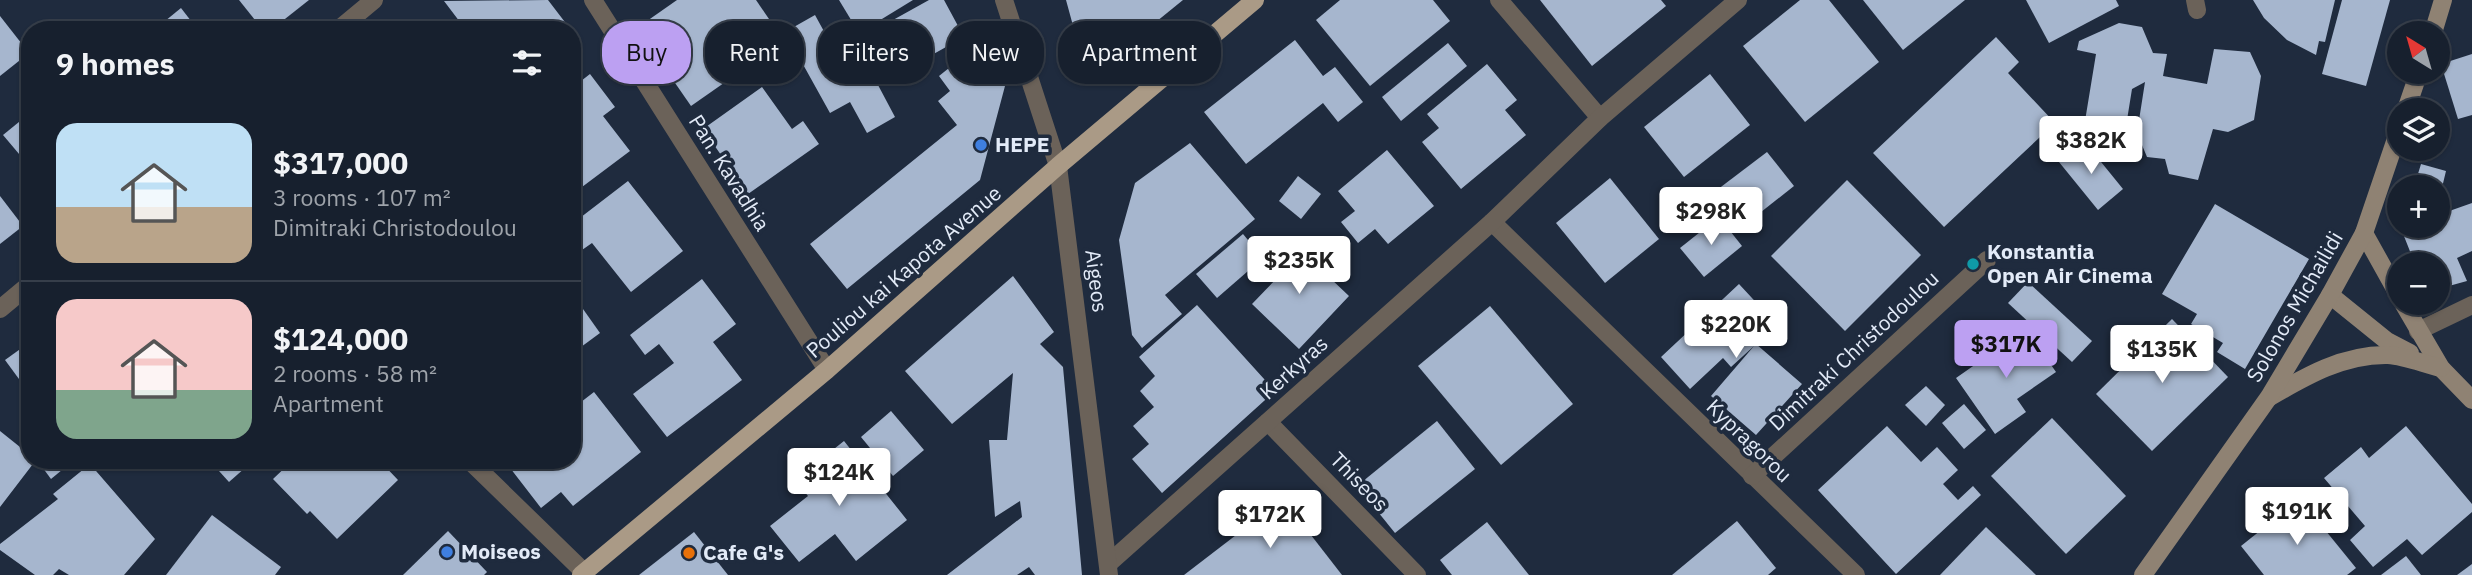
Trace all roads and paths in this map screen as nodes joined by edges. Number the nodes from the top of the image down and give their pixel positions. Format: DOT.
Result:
graph roads {
  1 [pos="374,0"];
  2 [pos="593,0"];
  3 [pos="1004,0"];
  4 [pos="1255,0"];
  5 [pos="1499,0"];
  6 [pos="1738,0"];
  7 [pos="2443,0"];
  8 [pos="349,21"];
  9 [pos="2437,21"];
  10 [pos="1600,118"];
  11 [pos="2388,161"];
  12 [pos="1058,166"];
  13 [pos="1492,222"];
  14 [pos="2364,233"];
  15 [pos="1987,260"];
  16 [pos="2387,274"];
  17 [pos="21,292"];
  18 [pos="2330,295"];
  19 [pos="2472,304"];
  20 [pos="0,309"];
  21 [pos="2409,315"];
  22 [pos="2418,331"];
  23 [pos="2441,368"];
  24 [pos="827,370"];
  25 [pos="2269,397"];
  26 [pos="2472,400"];
  27 [pos="1268,422"];
  28 [pos="478,469"];
  29 [pos="1752,476"];
  30 [pos="1109,569"];
  31 [pos="583,574"];
  32 [pos="1417,575"];
  33 [pos="1856,575"];
  34 [pos="2143,575"];
  1 -- 8 [label="street"];
  2 -- 24 [label="street, Pan. Kavadhia"];
  3 -- 12 [label="street, Aigeos"];
  4 -- 12 [label="main road, Pouliou kai Kapota Avenue"];
  5 -- 10 [label="street"];
  6 -- 10 [label="street, Kerkyras"];
  7 -- 9 [label="main road"];
  10 -- 13 [label="street, Kerkyras"];
  11 -- 14 [label="main road, Solonos Michailidi"];
  12 -- 24 [label="main road, Pouliou kai Kapota Avenue"];
  12 -- 30 [label="street, Aigeos"];
  13 -- 27 [label="street, Kerkyras"];
  13 -- 29 [label="street, Kypragorou"];
  14 -- 16 [label="main road"];
  14 -- 18 [label="main road, Solonos Michailidi"];
  15 -- 29 [label="street, Dimitraki Christodoulou"];
  17 -- 20 [label="street"];
  18 -- 23 [label="main road"];
  18 -- 25 [label="main road, Solonos Michailidi"];
  19 -- 22 [label="street"];
  21 -- 22 [label="main road"];
  22 -- 23 [label="main road"];
  23 -- 25 [label="main road"];
  23 -- 26 [label="main road"];
  24 -- 31 [label="main road, Pouliou kai Kapota Avenue"];
  25 -- 34 [label="main road, Solonos Michailidi"];
  27 -- 30 [label="street, Kerkyras"];
  27 -- 32 [label="street, Thiseos"];
  28 -- 31 [label="street"];
  29 -- 33 [label="street, Kypragorou"];
}
